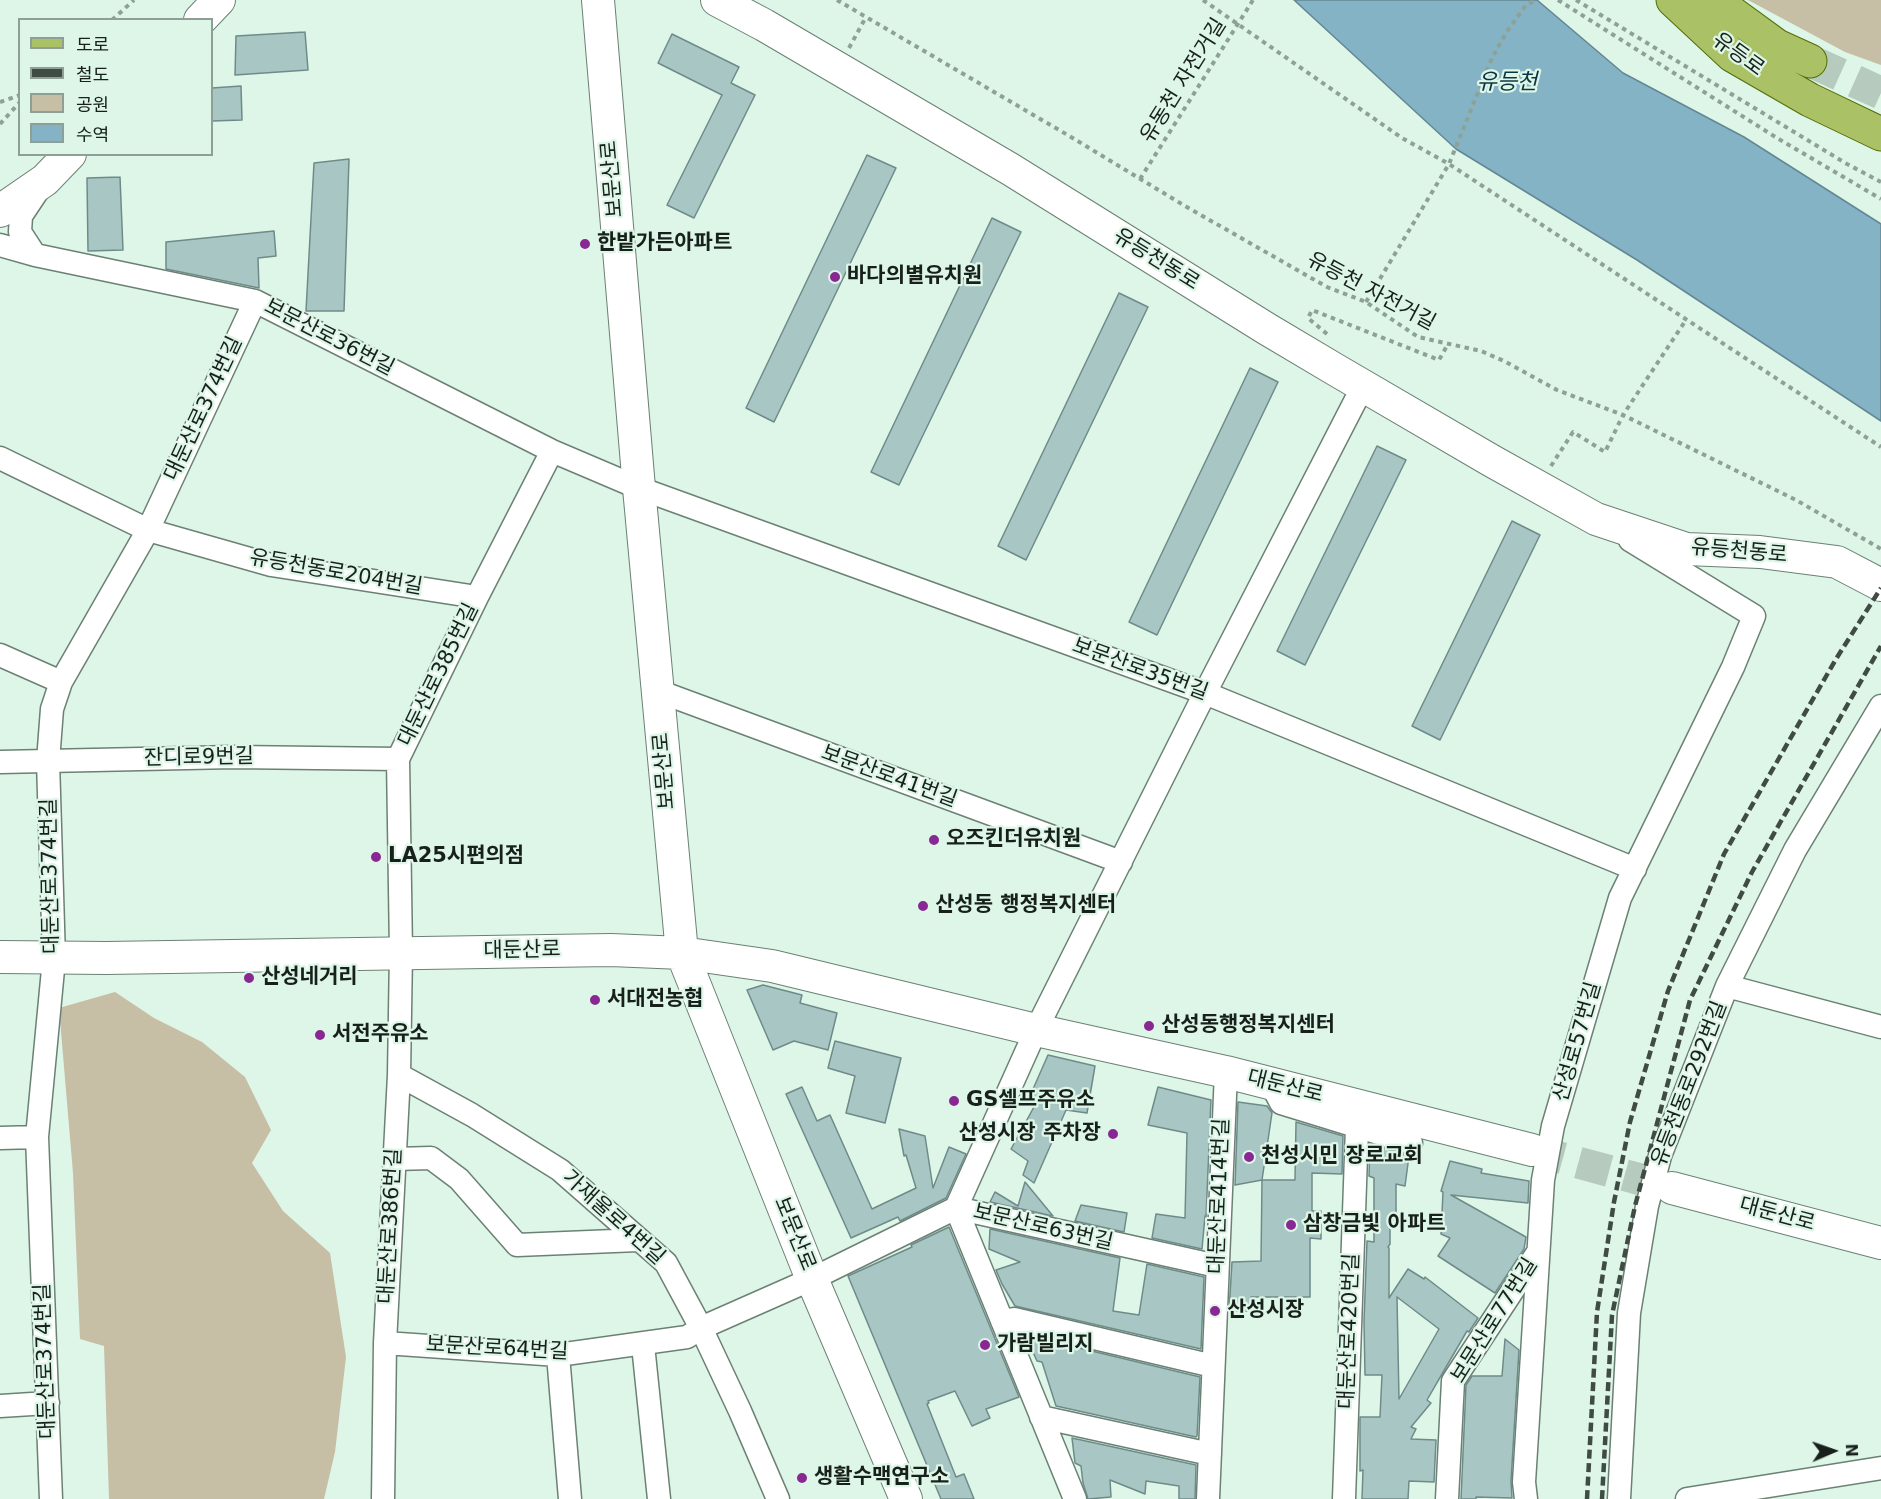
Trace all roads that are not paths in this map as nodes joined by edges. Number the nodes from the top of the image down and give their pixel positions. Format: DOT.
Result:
graph roads {
  1 [pos="219,0"];
  2 [pos="598,0"];
  3 [pos="717,0"];
  4 [pos="1673,0"];
  5 [pos="1714,0"];
  6 [pos="202,18"];
  7 [pos="1810,61"];
  8 [pos="1881,134"];
  9 [pos="67,156"];
  10 [pos="45,180"];
  11 [pos="0,211"];
  12 [pos="0,245"];
  13 [pos="35,255"];
  14 [pos="255,301"];
  15 [pos="1363,386"];
  16 [pos="552,451"];
  17 [pos="0,458"];
  18 [pos="639,488"];
  19 [pos="1596,519"];
  20 [pos="148,530"];
  21 [pos="1881,585"];
  22 [pos="477,597"];
  23 [pos="1754,616"];
  24 [pos="0,655"];
  25 [pos="61,682"];
  26 [pos="658,691"];
  27 [pos="1205,693"];
  28 [pos="1881,706"];
  29 [pos="398,759"];
  30 [pos="48,761"];
  31 [pos="0,762"];
  32 [pos="1121,862"];
  33 [pos="1635,869"];
  34 [pos="401,952"];
  35 [pos="682,953"];
  36 [pos="0,957"];
  37 [pos="54,958"];
  38 [pos="1727,986"];
  39 [pos="1881,1027"];
  40 [pos="1036,1030"];
  41 [pos="1226,1072"];
  42 [pos="399,1075"];
  43 [pos="1271,1084"];
  44 [pos="1357,1127"];
  45 [pos="37,1137"];
  46 [pos="0,1138"];
  47 [pos="1411,1143"];
  48 [pos="1532,1150"];
  49 [pos="395,1159"];
  50 [pos="1672,1188"];
  51 [pos="956,1208"];
  52 [pos="638,1240"];
  53 [pos="1881,1243"];
  54 [pos="1539,1251"];
  55 [pos="1217,1266"];
  56 [pos="812,1279"];
  57 [pos="1002,1320"];
  58 [pos="701,1328"];
  59 [pos="385,1343"];
  60 [pos="643,1345"];
  61 [pos="558,1355"];
  62 [pos="1213,1366"];
  63 [pos="48,1403"];
  64 [pos="0,1406"];
  65 [pos="1041,1417"];
  66 [pos="1210,1454"];
  67 [pos="1881,1468"];
  68 [pos="51,1499"];
  69 [pos="383,1499"];
  70 [pos="570,1499"];
  71 [pos="659,1499"];
  72 [pos="778,1499"];
  73 [pos="906,1499"];
  74 [pos="1075,1499"];
  75 [pos="1208,1499"];
  76 [pos="1344,1499"];
  77 [pos="1447,1499"];
  78 [pos="1526,1499"];
  79 [pos="1619,1499"];
  80 [pos="1687,1499"];
  1 -- 6 [label="main road"];
  2 -- 18 [label="main road, 보문산로"];
  3 -- 15 [label="main road, 유등천동로"];
  4 -- 8 [label="main road, 유등로"];
  5 -- 7 [label="main road, 유등로"];
  9 -- 10 [label="main road"];
  10 -- 11 [label="main road"];
  10 -- 13 [label="street"];
  12 -- 13 [label="street, 보문산로36번길"];
  13 -- 14 [label="street, 보문산로36번길"];
  14 -- 16 [label="street, 보문산로36번길"];
  14 -- 20 [label="street, 대둔산로374번길"];
  15 -- 19 [label="main road, 유등천동로"];
  15 -- 27 [label="street"];
  16 -- 18 [label="street, 보문산로36번길"];
  16 -- 22 [label="street, 대둔산로385번길"];
  17 -- 20 [label="street, 유등천동로204번길"];
  18 -- 26 [label="main road, 보문산로"];
  18 -- 27 [label="street, 보문산로35번길"];
  19 -- 21 [label="main road, 유등천동로"];
  19 -- 23 [label="street, 유등천동로"];
  20 -- 22 [label="street, 유등천동로204번길"];
  20 -- 25 [label="street, 대둔산로374번길"];
  22 -- 29 [label="street, 대둔산로385번길"];
  23 -- 33 [label="street, 산성로57번길"];
  24 -- 25 [label="street"];
  25 -- 30 [label="street, 대둔산로374번길"];
  26 -- 32 [label="street, 보문산로41번길"];
  26 -- 35 [label="main road, 보문산로"];
  27 -- 32 [label="street"];
  27 -- 33 [label="street, 보문산로35번길"];
  28 -- 38 [label="street, 유등천동로292번길"];
  29 -- 30 [label="street, 잔디로9번길"];
  29 -- 34 [label="street, 대둔산로385번길"];
  30 -- 31 [label="street, 잔디로9번길"];
  30 -- 37 [label="street, 대둔산로374번길"];
  32 -- 40 [label="street"];
  33 -- 54 [label="street, 산성로57번길"];
  34 -- 35 [label="main road, 대둔산로"];
  34 -- 37 [label="main road, 대둔산로"];
  34 -- 42 [label="street, 대둔산로386번길"];
  35 -- 40 [label="main road, 대둔산로"];
  35 -- 56 [label="main road, 보문산로"];
  36 -- 37 [label="main road, 대둔산로"];
  37 -- 45 [label="street, 대둔산로374번길"];
  38 -- 39 [label="street"];
  38 -- 79 [label="street, 유등천동로292번길"];
  40 -- 41 [label="main road, 대둔산로"];
  40 -- 51 [label="street"];
  41 -- 43 [label="main road, 대둔산로"];
  41 -- 55 [label="street, 대둔산로414번길"];
  42 -- 49 [label="street, 대둔산로386번길"];
  42 -- 52 [label="street, 가재울로4번길"];
  43 -- 44 [label="street"];
  43 -- 48 [label="main road, 대둔산로"];
  44 -- 47 [label="street"];
  44 -- 76 [label="street, 대둔산로420번길"];
  45 -- 46 [label="street"];
  45 -- 63 [label="street, 대둔산로374번길"];
  49 -- 52 [label="street"];
  49 -- 59 [label="street, 대둔산로386번길"];
  50 -- 53 [label="main road, 대둔산로"];
  51 -- 55 [label="street, 보문산로63번길"];
  51 -- 56 [label="street, 보문산로63번길"];
  51 -- 57 [label="street"];
  52 -- 58 [label="street, 가재울로4번길"];
  54 -- 77 [label="street, 보문산로77번길"];
  54 -- 78 [label="street, 산성로57번길"];
  55 -- 62 [label="street, 대둔산로414번길"];
  56 -- 58 [label="street, 보문산로64번길"];
  56 -- 73 [label="main road, 보문산로"];
  57 -- 62 [label="street"];
  57 -- 65 [label="street"];
  58 -- 60 [label="street, 보문산로64번길"];
  58 -- 72 [label="street, 가재울로4번길"];
  59 -- 61 [label="street, 보문산로64번길"];
  59 -- 69 [label="street, 대둔산로386번길"];
  60 -- 61 [label="street, 보문산로64번길"];
  60 -- 71 [label="street"];
  61 -- 70 [label="street"];
  62 -- 66 [label="street, 대둔산로414번길"];
  63 -- 64 [label="street"];
  63 -- 68 [label="street, 대둔산로374번길"];
  65 -- 66 [label="street"];
  65 -- 74 [label="street"];
  66 -- 75 [label="street, 대둔산로414번길"];
  67 -- 80 [label="street"];
}
